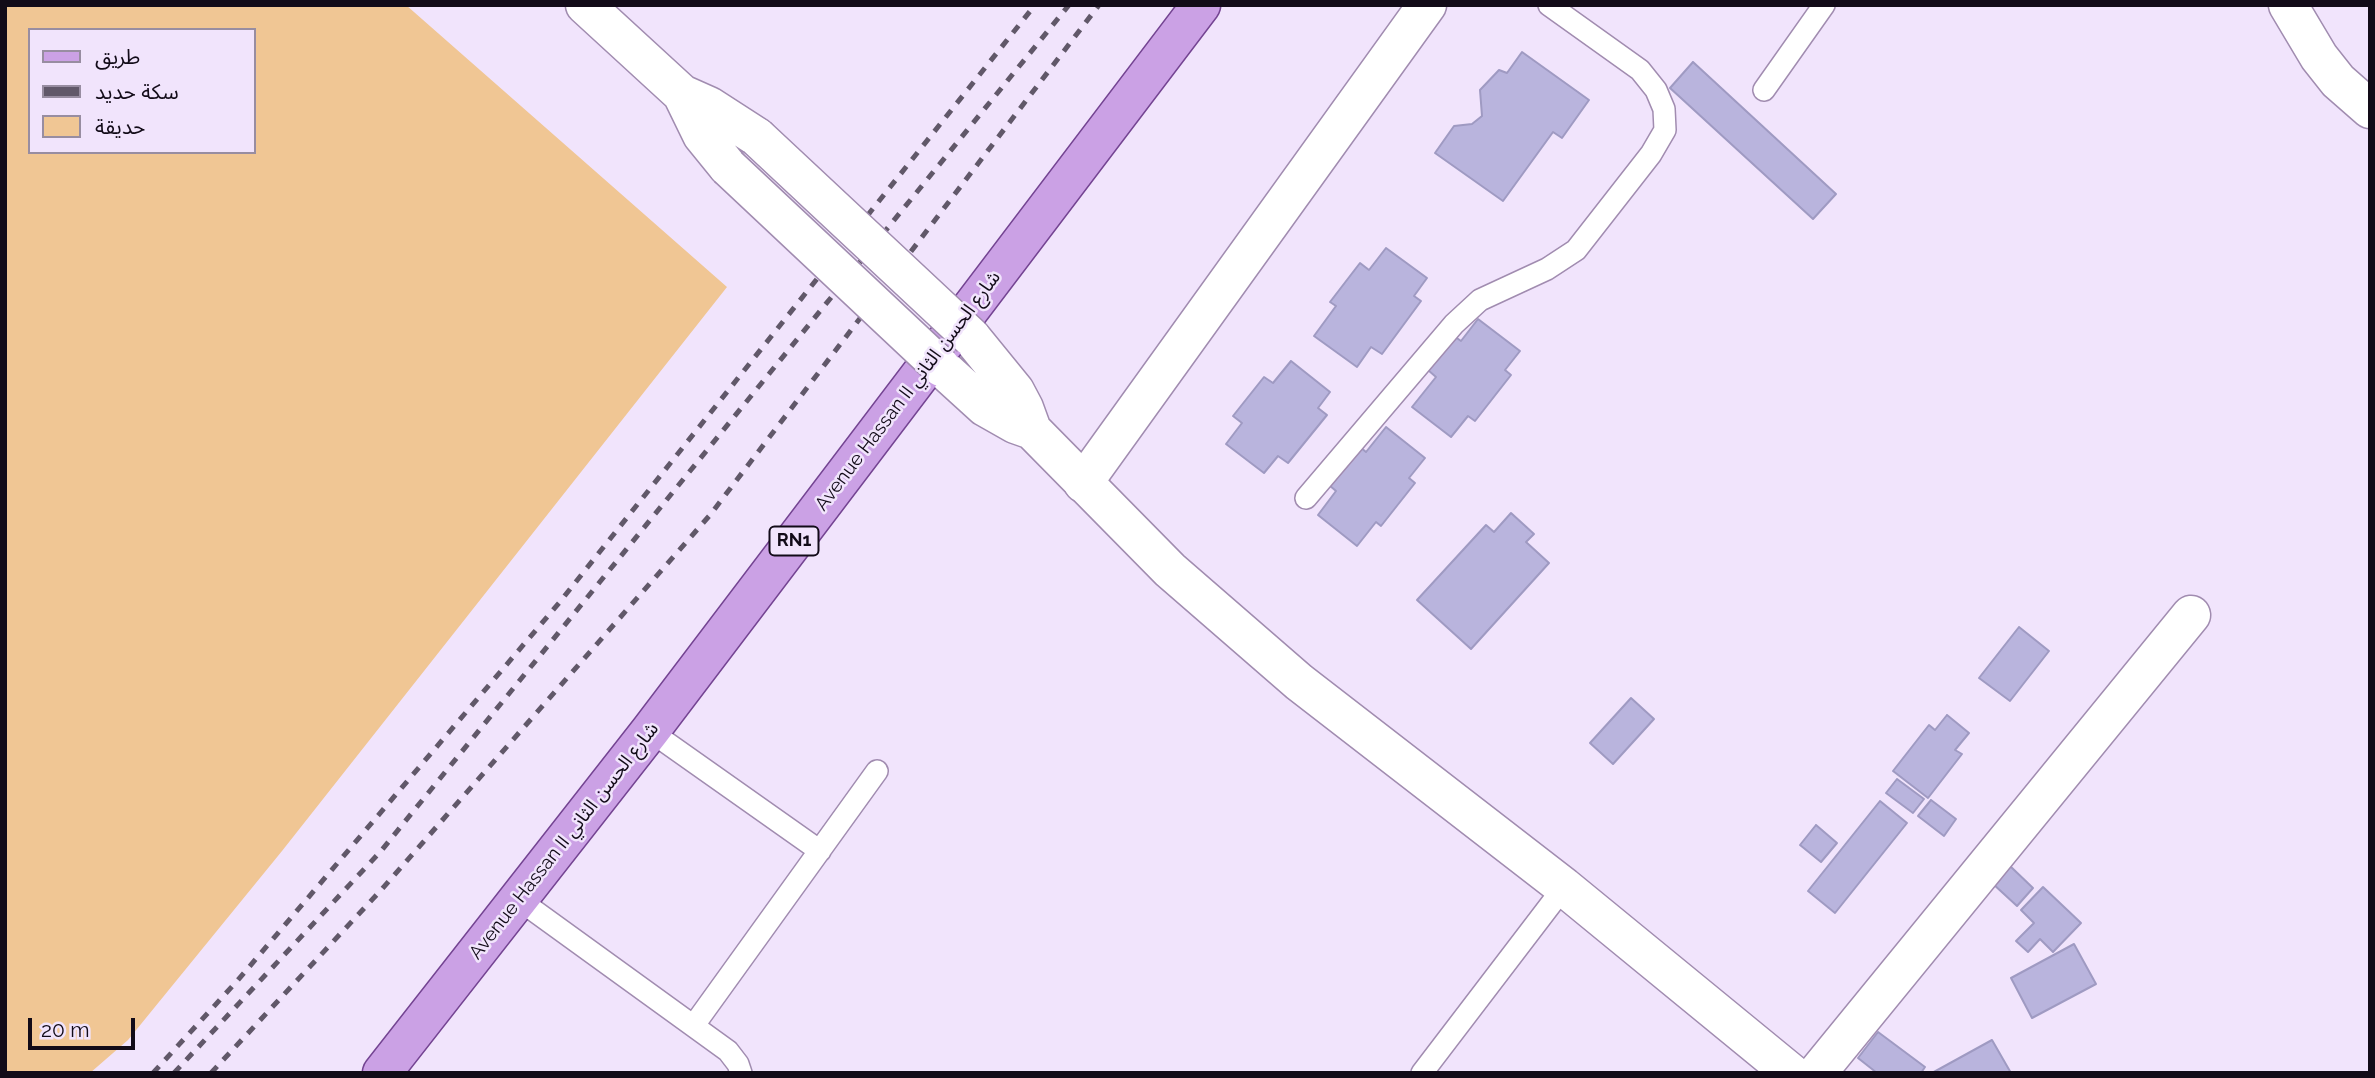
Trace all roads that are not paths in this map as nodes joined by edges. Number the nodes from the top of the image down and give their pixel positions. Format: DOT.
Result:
graph roads {
  1 [pos="585,5"];
  2 [pos="1201,5"];
  3 [pos="1427,5"];
  4 [pos="1549,5"];
  5 [pos="1824,5"];
  6 [pos="2288,5"];
  7 [pos="1764,90"];
  8 [pos="682,94"];
  9 [pos="2370,109"];
  10 [pos="1032,430"];
  11 [pos="1083,483"];
  12 [pos="1306,498"];
  13 [pos="2191,615"];
  14 [pos="650,731"];
  15 [pos="877,771"];
  16 [pos="820,851"];
  17 [pos="1564,887"];
  18 [pos="518,899"];
  19 [pos="694,1026"];
  20 [pos="382,1073"];
  21 [pos="741,1073"];
  22 [pos="1422,1073"];
  23 [pos="1791,1073"];
  24 [pos="1817,1073"];
  1 -- 8 [label="main road"];
  2 -- 14 [label="main road, Avenue Hassan II شارع الحسن الثاني / RN1"];
  3 -- 11 [label="main road"];
  4 -- 12 [label="lane"];
  5 -- 7 [label="lane"];
  6 -- 9 [label="main road"];
  8 -- 10 [label="main road, bridge"];
  8 -- 10 [label="main road, bridge"];
  10 -- 11 [label="main road"];
  11 -- 17 [label="main road"];
  13 -- 24 [label="main road"];
  14 -- 16 [label="lane"];
  14 -- 18 [label="main road, Avenue Hassan II شارع الحسن الثاني / RN1"];
  15 -- 16 [label="lane"];
  16 -- 19 [label="lane"];
  17 -- 22 [label="lane"];
  17 -- 23 [label="main road"];
  18 -- 19 [label="lane"];
  18 -- 20 [label="main road, Avenue Hassan II شارع الحسن الثاني / RN1"];
  19 -- 21 [label="lane"];
}
